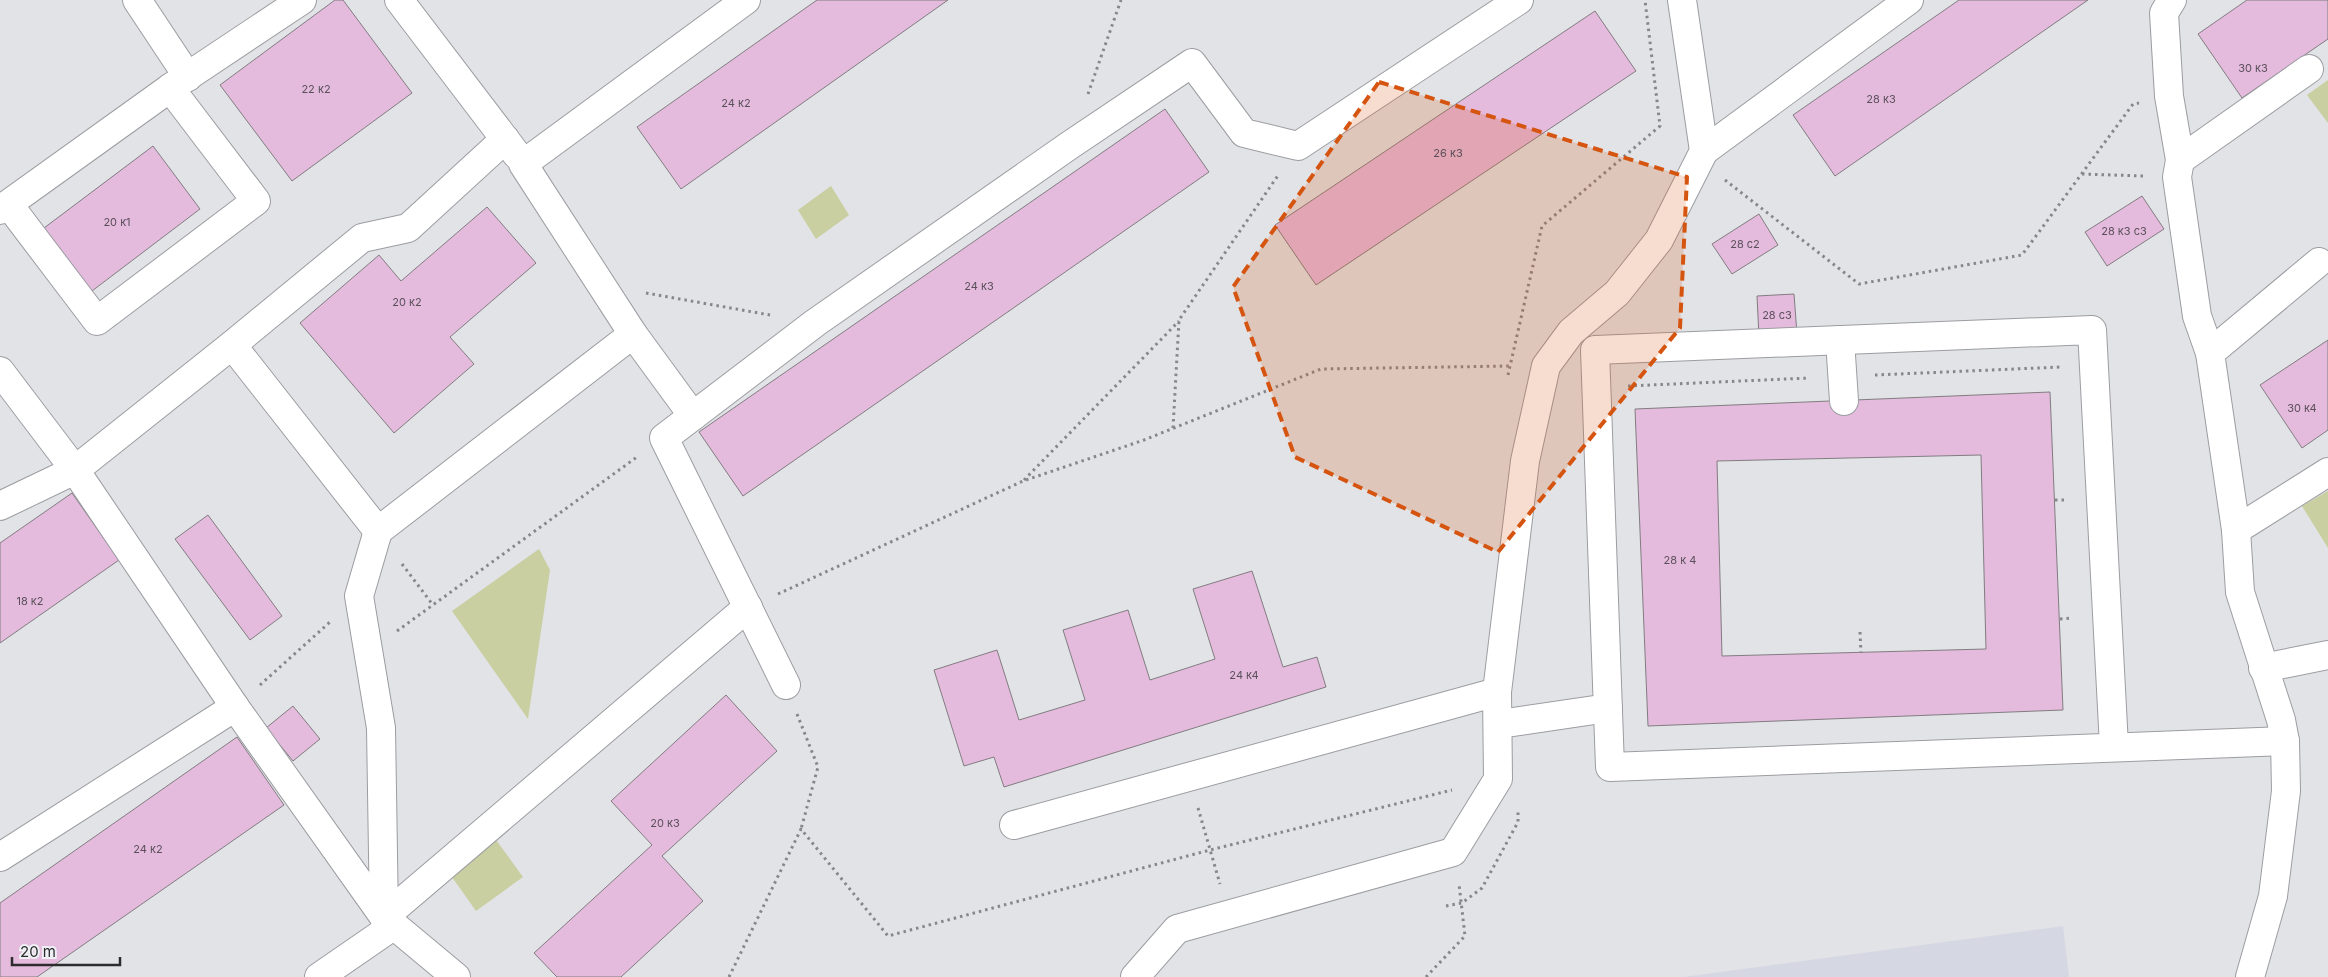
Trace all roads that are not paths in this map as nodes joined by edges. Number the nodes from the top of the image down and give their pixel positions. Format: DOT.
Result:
graph roads {
  1 [pos="302,0"];
  2 [pos="399,0"];
  3 [pos="746,0"];
  4 [pos="1519,0"];
  5 [pos="1682,0"];
  6 [pos="1909,0"];
  7 [pos="2172,0"];
  8 [pos="147,7"];
  9 [pos="2309,69"];
  10 [pos="178,82"];
  11 [pos="505,139"];
  12 [pos="1702,156"];
  13 [pos="523,164"];
  14 [pos="2179,168"];
  15 [pos="5,207"];
  16 [pos="2320,262"];
  17 [pos="633,334"];
  18 [pos="1840,340"];
  19 [pos="232,345"];
  20 [pos="2210,354"];
  21 [pos="0,371"];
  22 [pos="1843,389"];
  23 [pos="693,416"];
  24 [pos="75,470"];
  25 [pos="2328,472"];
  26 [pos="0,506"];
  27 [pos="2236,530"];
  28 [pos="378,531"];
  29 [pos="748,607"];
  30 [pos="2328,655"];
  31 [pos="2263,668"];
  32 [pos="786,685"];
  33 [pos="1497,692"];
  34 [pos="235,707"];
  35 [pos="1608,708"];
  36 [pos="1499,724"];
  37 [pos="2285,741"];
  38 [pos="2114,746"];
  39 [pos="1014,825"];
  40 [pos="0,857"];
  41 [pos="388,922"];
  42 [pos="319,977"];
  43 [pos="456,977"];
  44 [pos="1135,977"];
  45 [pos="2250,977"];
  1 -- 10 [label="lane"];
  2 -- 11 [label="lane"];
  3 -- 13 [label="lane"];
  4 -- 23 [label="lane"];
  5 -- 12 [label="lane"];
  6 -- 12 [label="lane"];
  7 -- 14 [label="lane"];
  8 -- 10 [label="lane"];
  9 -- 14 [label="lane"];
  10 -- 15 [label="lane"];
  10 -- 15 [label="lane"];
  11 -- 13 [label="lane"];
  11 -- 19 [label="lane"];
  12 -- 33 [label="lane"];
  13 -- 17 [label="lane"];
  14 -- 20 [label="lane"];
  16 -- 20 [label="lane"];
  17 -- 23 [label="lane"];
  17 -- 28 [label="lane"];
  18 -- 22 [label="lane"];
  18 -- 35 [label="lane"];
  18 -- 38 [label="lane"];
  19 -- 24 [label="lane"];
  19 -- 28 [label="lane"];
  20 -- 27 [label="lane"];
  21 -- 24 [label="lane"];
  23 -- 29 [label="lane"];
  24 -- 26 [label="lane"];
  24 -- 34 [label="lane"];
  25 -- 27 [label="lane"];
  27 -- 31 [label="lane"];
  28 -- 41 [label="lane"];
  29 -- 32 [label="lane"];
  29 -- 41 [label="lane"];
  30 -- 31 [label="lane"];
  31 -- 37 [label="lane"];
  33 -- 36 [label="lane"];
  33 -- 39 [label="lane"];
  34 -- 40 [label="lane"];
  34 -- 41 [label="lane"];
  35 -- 36 [label="lane"];
  35 -- 38 [label="lane"];
  36 -- 44 [label="lane"];
  37 -- 38 [label="lane"];
  37 -- 45 [label="lane"];
  41 -- 42 [label="lane"];
  41 -- 43 [label="lane"];
}
